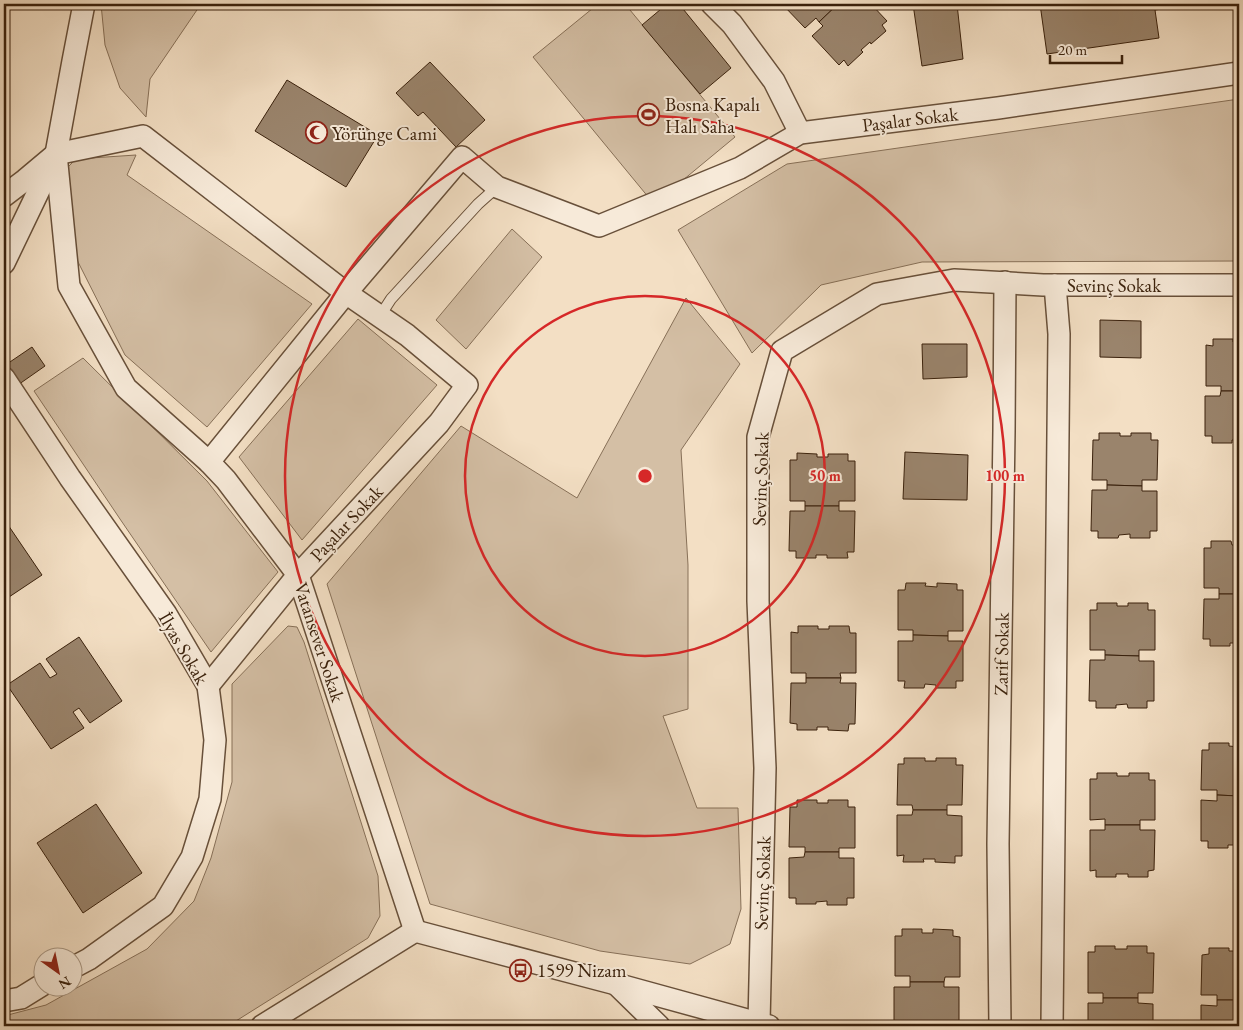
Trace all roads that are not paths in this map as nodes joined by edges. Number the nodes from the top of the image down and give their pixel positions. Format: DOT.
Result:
graph roads {
  1 [pos="84,4"];
  2 [pos="712,4"];
  3 [pos="1239,73"];
  4 [pos="800,133"];
  5 [pos="56,154"];
  6 [pos="497,187"];
  7 [pos="4,196"];
  8 [pos="4,262"];
  9 [pos="1004,282"];
  10 [pos="1055,285"];
  11 [pos="1239,285"];
  12 [pos="346,293"];
  13 [pos="380,316"];
  14 [pos="4,378"];
  15 [pos="209,462"];
  16 [pos="298,575"];
  17 [pos="208,686"];
  18 [pos="414,931"];
  19 [pos="82,963"];
  20 [pos="616,984"];
  21 [pos="32,991"];
  22 [pos="4,1000"];
  23 [pos="761,1025"];
  24 [pos="262,1026"];
  25 [pos="659,1026"];
  26 [pos="1000,1026"];
  27 [pos="1052,1026"];
  1 -- 5 [label="street"];
  2 -- 4 [label="street"];
  3 -- 4 [label="street, Paşalar Sokak"];
  4 -- 6 [label="street, Paşalar Sokak"];
  5 -- 7 [label="street"];
  5 -- 8 [label="street"];
  5 -- 12 [label="street"];
  5 -- 15 [label="street, Vatansever Sokak"];
  6 -- 12 [label="street"];
  6 -- 13 [label="lane"];
  9 -- 10 [label="street, Sevinç Sokak"];
  9 -- 23 [label="street, Sevinç Sokak"];
  9 -- 26 [label="street, Zarif Sokak"];
  10 -- 11 [label="street, Sevinç Sokak"];
  10 -- 27 [label="street"];
  12 -- 13 [label="street"];
  12 -- 15 [label="street"];
  13 -- 16 [label="street, Paşalar Sokak"];
  14 -- 17 [label="street, İlyas Sokak"];
  15 -- 16 [label="street, Vatansever Sokak"];
  16 -- 17 [label="street, Paşalar Sokak"];
  16 -- 18 [label="street, Vatansever Sokak"];
  17 -- 19 [label="street, İlyas Sokak"];
  18 -- 20 [label="street"];
  18 -- 24 [label="street"];
  20 -- 23 [label="street"];
  20 -- 25 [label="street"];
  21 -- 22 [label="street"];
}
